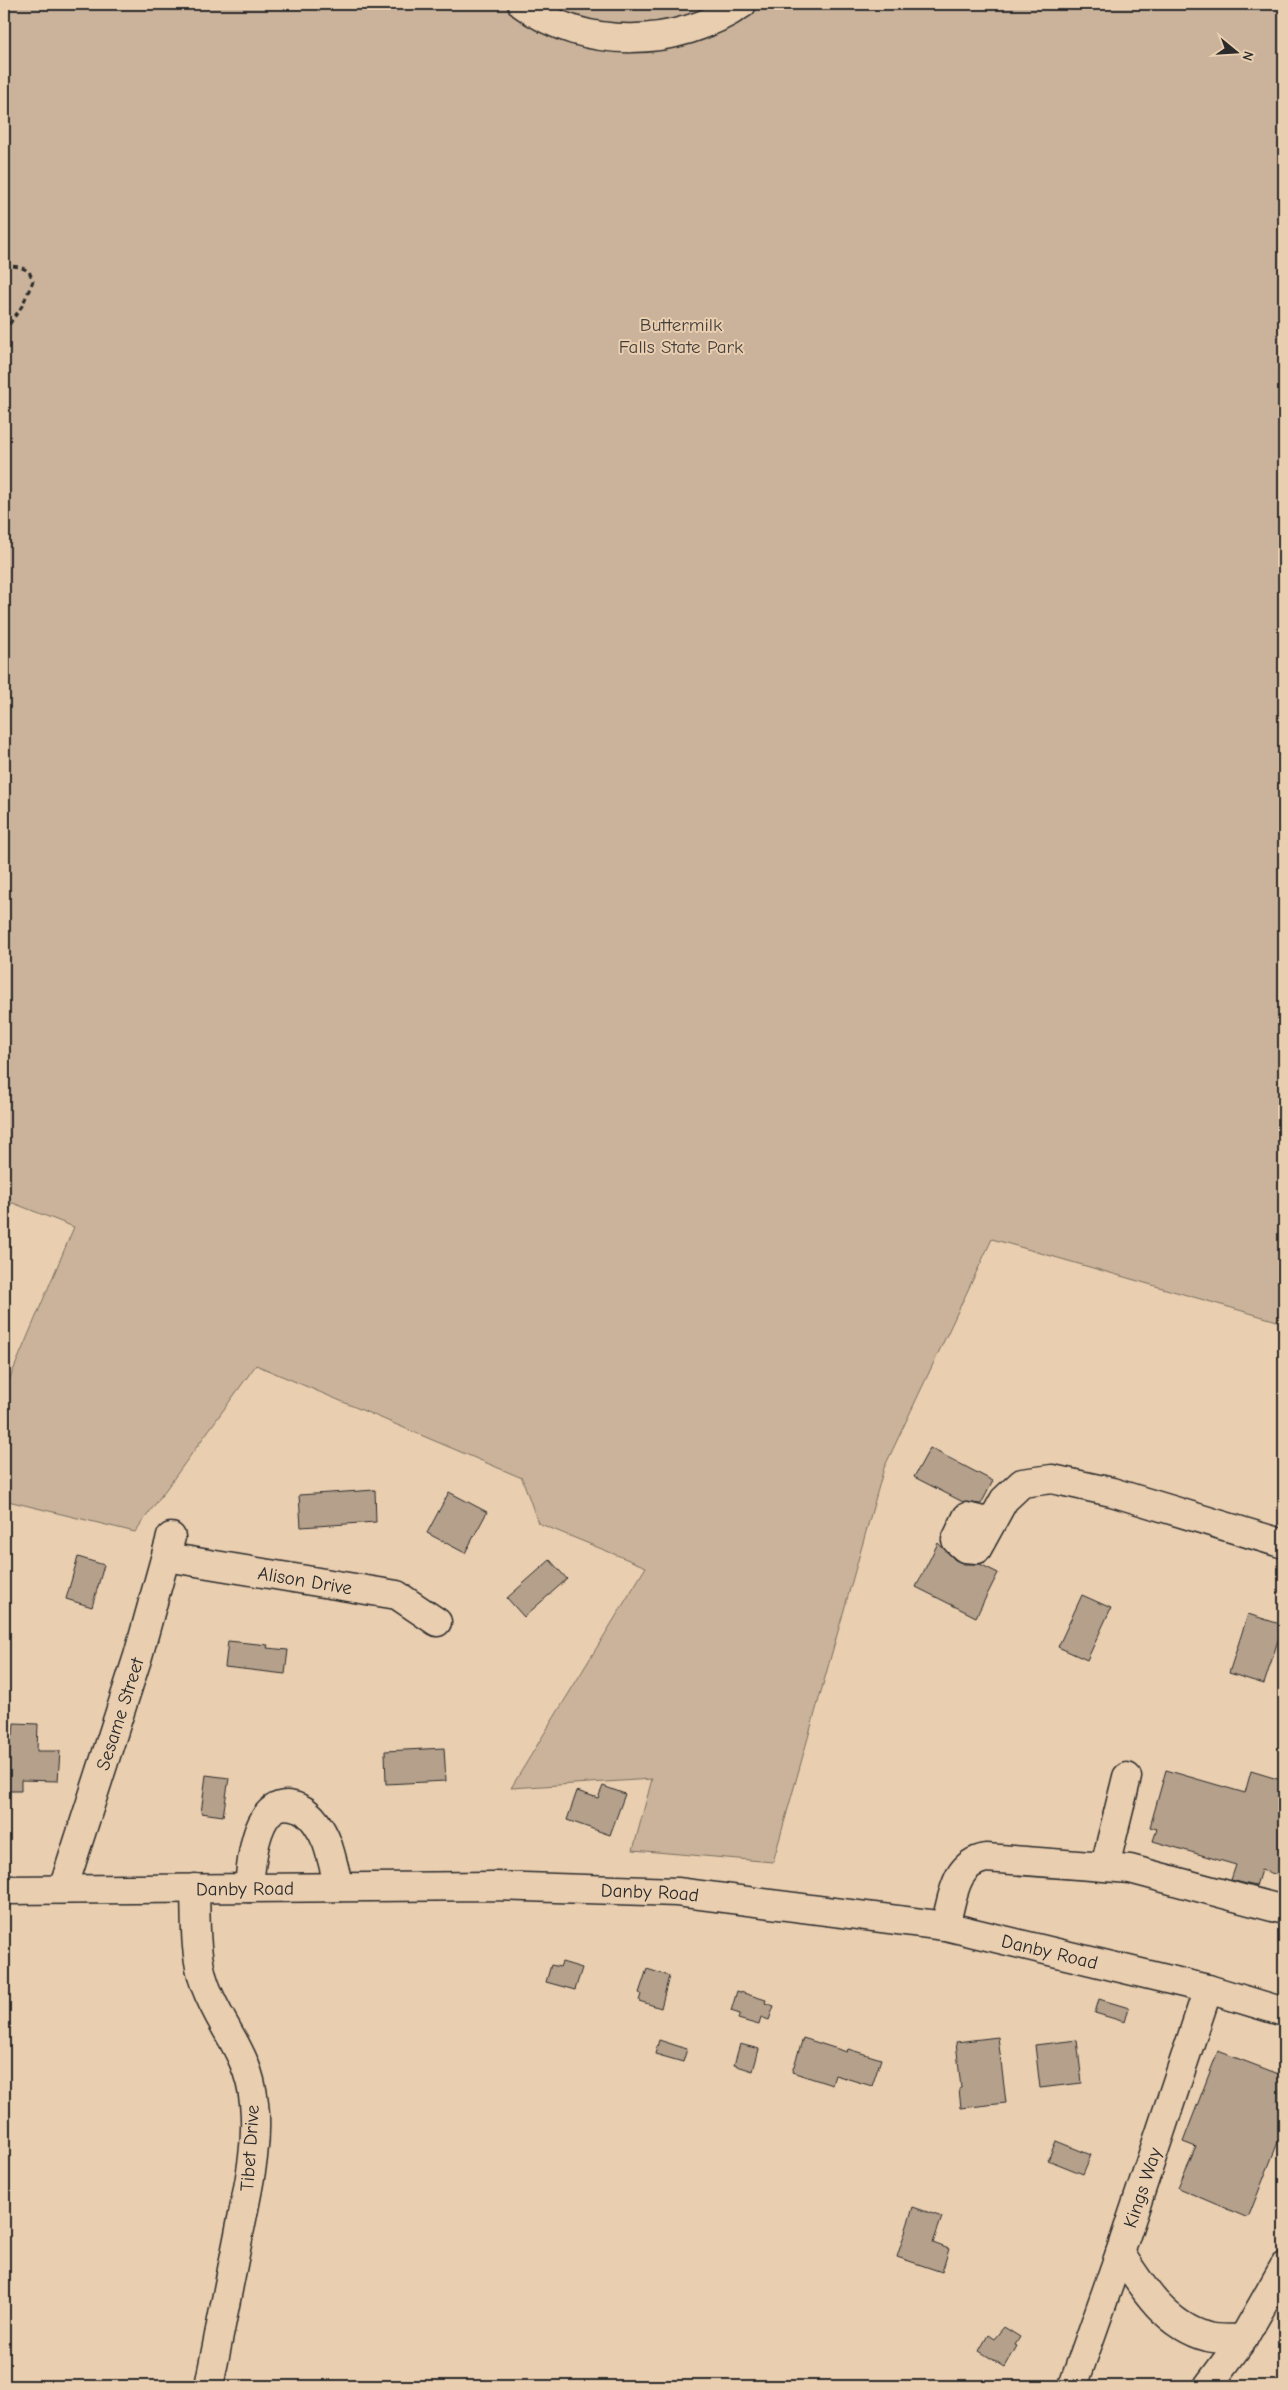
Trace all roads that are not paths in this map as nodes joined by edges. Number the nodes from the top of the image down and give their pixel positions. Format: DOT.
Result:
graph roads {
  1 [pos="522,4"];
  2 [pos="742,4"];
  3 [pos="988,1527"];
  4 [pos="1284,1544"];
  5 [pos="169,1547"];
  6 [pos="437,1622"];
  7 [pos="1127,1777"];
  8 [pos="1104,1866"];
  9 [pos="338,1887"];
  10 [pos="195,1888"];
  11 [pos="249,1888"];
  12 [pos="63,1889"];
  13 [pos="4,1890"];
  14 [pos="1284,1910"];
  15 [pos="945,1926"];
  16 [pos="1208,1989"];
  17 [pos="1284,2012"];
  18 [pos="1120,2253"];
  19 [pos="1284,2266"];
  20 [pos="1243,2339"];
  21 [pos="209,2386"];
  22 [pos="1073,2386"];
  23 [pos="1208,2386"];
  1 -- 2 [label="street"];
  3 -- 4 [label="street"];
  5 -- 6 [label="street, Alison Drive"];
  5 -- 12 [label="street, Sesame Street"];
  7 -- 8 [label="street"];
  8 -- 14 [label="street"];
  8 -- 15 [label="street"];
  9 -- 11 [label="street, Danby Road"];
  9 -- 11 [label="street"];
  9 -- 15 [label="street, Danby Road"];
  10 -- 11 [label="street, Danby Road"];
  10 -- 12 [label="street, Danby Road"];
  10 -- 21 [label="street, Tibet Drive"];
  12 -- 13 [label="street, Danby Road"];
  15 -- 16 [label="street, Danby Road"];
  16 -- 17 [label="street, Danby Road"];
  16 -- 18 [label="street, Kings Way"];
  18 -- 20 [label="street"];
  18 -- 22 [label="street, Kings Way"];
  19 -- 20 [label="street"];
  20 -- 23 [label="street"];
}
